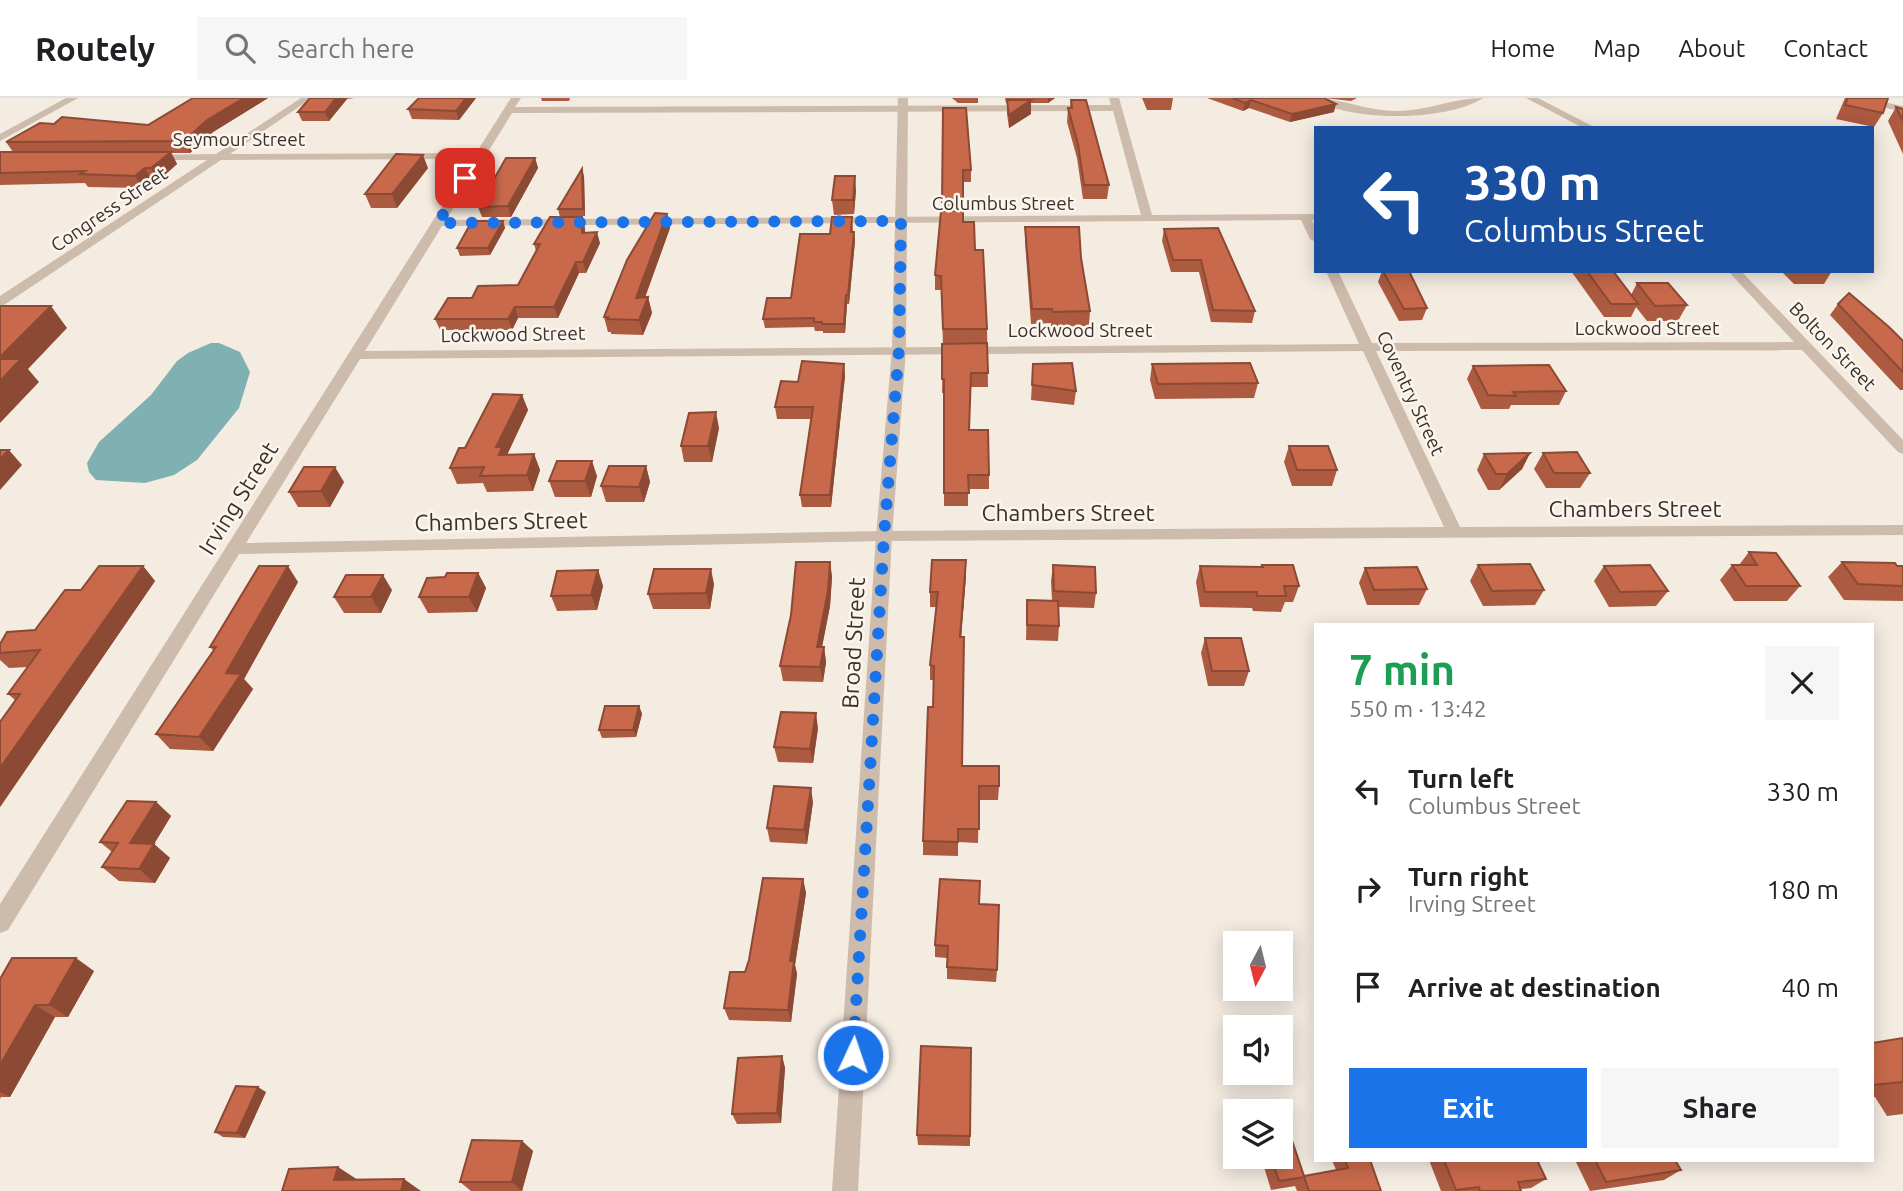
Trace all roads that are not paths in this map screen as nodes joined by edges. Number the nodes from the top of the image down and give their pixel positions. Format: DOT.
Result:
graph roads {
  1 [pos="74,98"];
  2 [pos="307,98"];
  3 [pos="1316,98"];
  4 [pos="1478,98"];
  5 [pos="1531,98"];
  6 [pos="1849,98"];
  7 [pos="1115,103"];
  8 [pos="512,104"];
  9 [pos="903,104"];
  10 [pos="1903,109"];
  11 [pos="1587,126"];
  12 [pos="0,138"];
  13 [pos="220,156"];
  14 [pos="479,156"];
  15 [pos="138,158"];
  16 [pos="1311,217"];
  17 [pos="1148,219"];
  18 [pos="901,221"];
  19 [pos="438,223"];
  20 [pos="1333,273"];
  21 [pos="1736,273"];
  22 [pos="0,302"];
  23 [pos="1807,346"];
  24 [pos="899,349"];
  25 [pos="1370,349"];
  26 [pos="354,355"];
  27 [pos="1903,449"];
  28 [pos="1903,530"];
  29 [pos="1454,532"];
  30 [pos="884,536"];
  31 [pos="233,549"];
  32 [pos="0,923"];
  33 [pos="845,1191"];
  1 -- 12 [label="street"];
  2 -- 13 [label="street, Congress Street"];
  3 -- 4 [label="street"];
  5 -- 11 [label="street"];
  6 -- 10 [label="street"];
  7 -- 9 [label="street"];
  7 -- 17 [label="street"];
  8 -- 9 [label="street"];
  8 -- 14 [label="street, Irving Street"];
  9 -- 18 [label="street, Broad Street"];
  13 -- 14 [label="street, Seymour Street"];
  13 -- 15 [label="street, Seymour Street"];
  13 -- 22 [label="street, Congress Street"];
  14 -- 19 [label="street, Irving Street"];
  16 -- 17 [label="street, Columbus Street"];
  17 -- 18 [label="street, Columbus Street"];
  18 -- 19 [label="street, Columbus Street"];
  18 -- 24 [label="street, Broad Street"];
  19 -- 26 [label="street, Irving Street"];
  20 -- 25 [label="street, Coventry Street"];
  21 -- 23 [label="street, Bolton Street"];
  23 -- 25 [label="street, Lockwood Street"];
  23 -- 27 [label="street, Bolton Street"];
  24 -- 25 [label="street, Lockwood Street"];
  24 -- 26 [label="street, Lockwood Street"];
  24 -- 30 [label="street, Broad Street"];
  25 -- 29 [label="street, Coventry Street"];
  26 -- 31 [label="street, Irving Street"];
  28 -- 29 [label="street, Chambers Street"];
  29 -- 30 [label="street, Chambers Street"];
  30 -- 31 [label="street, Chambers Street"];
  30 -- 33 [label="street, Broad Street"];
  31 -- 32 [label="street, Irving Street"];
}
